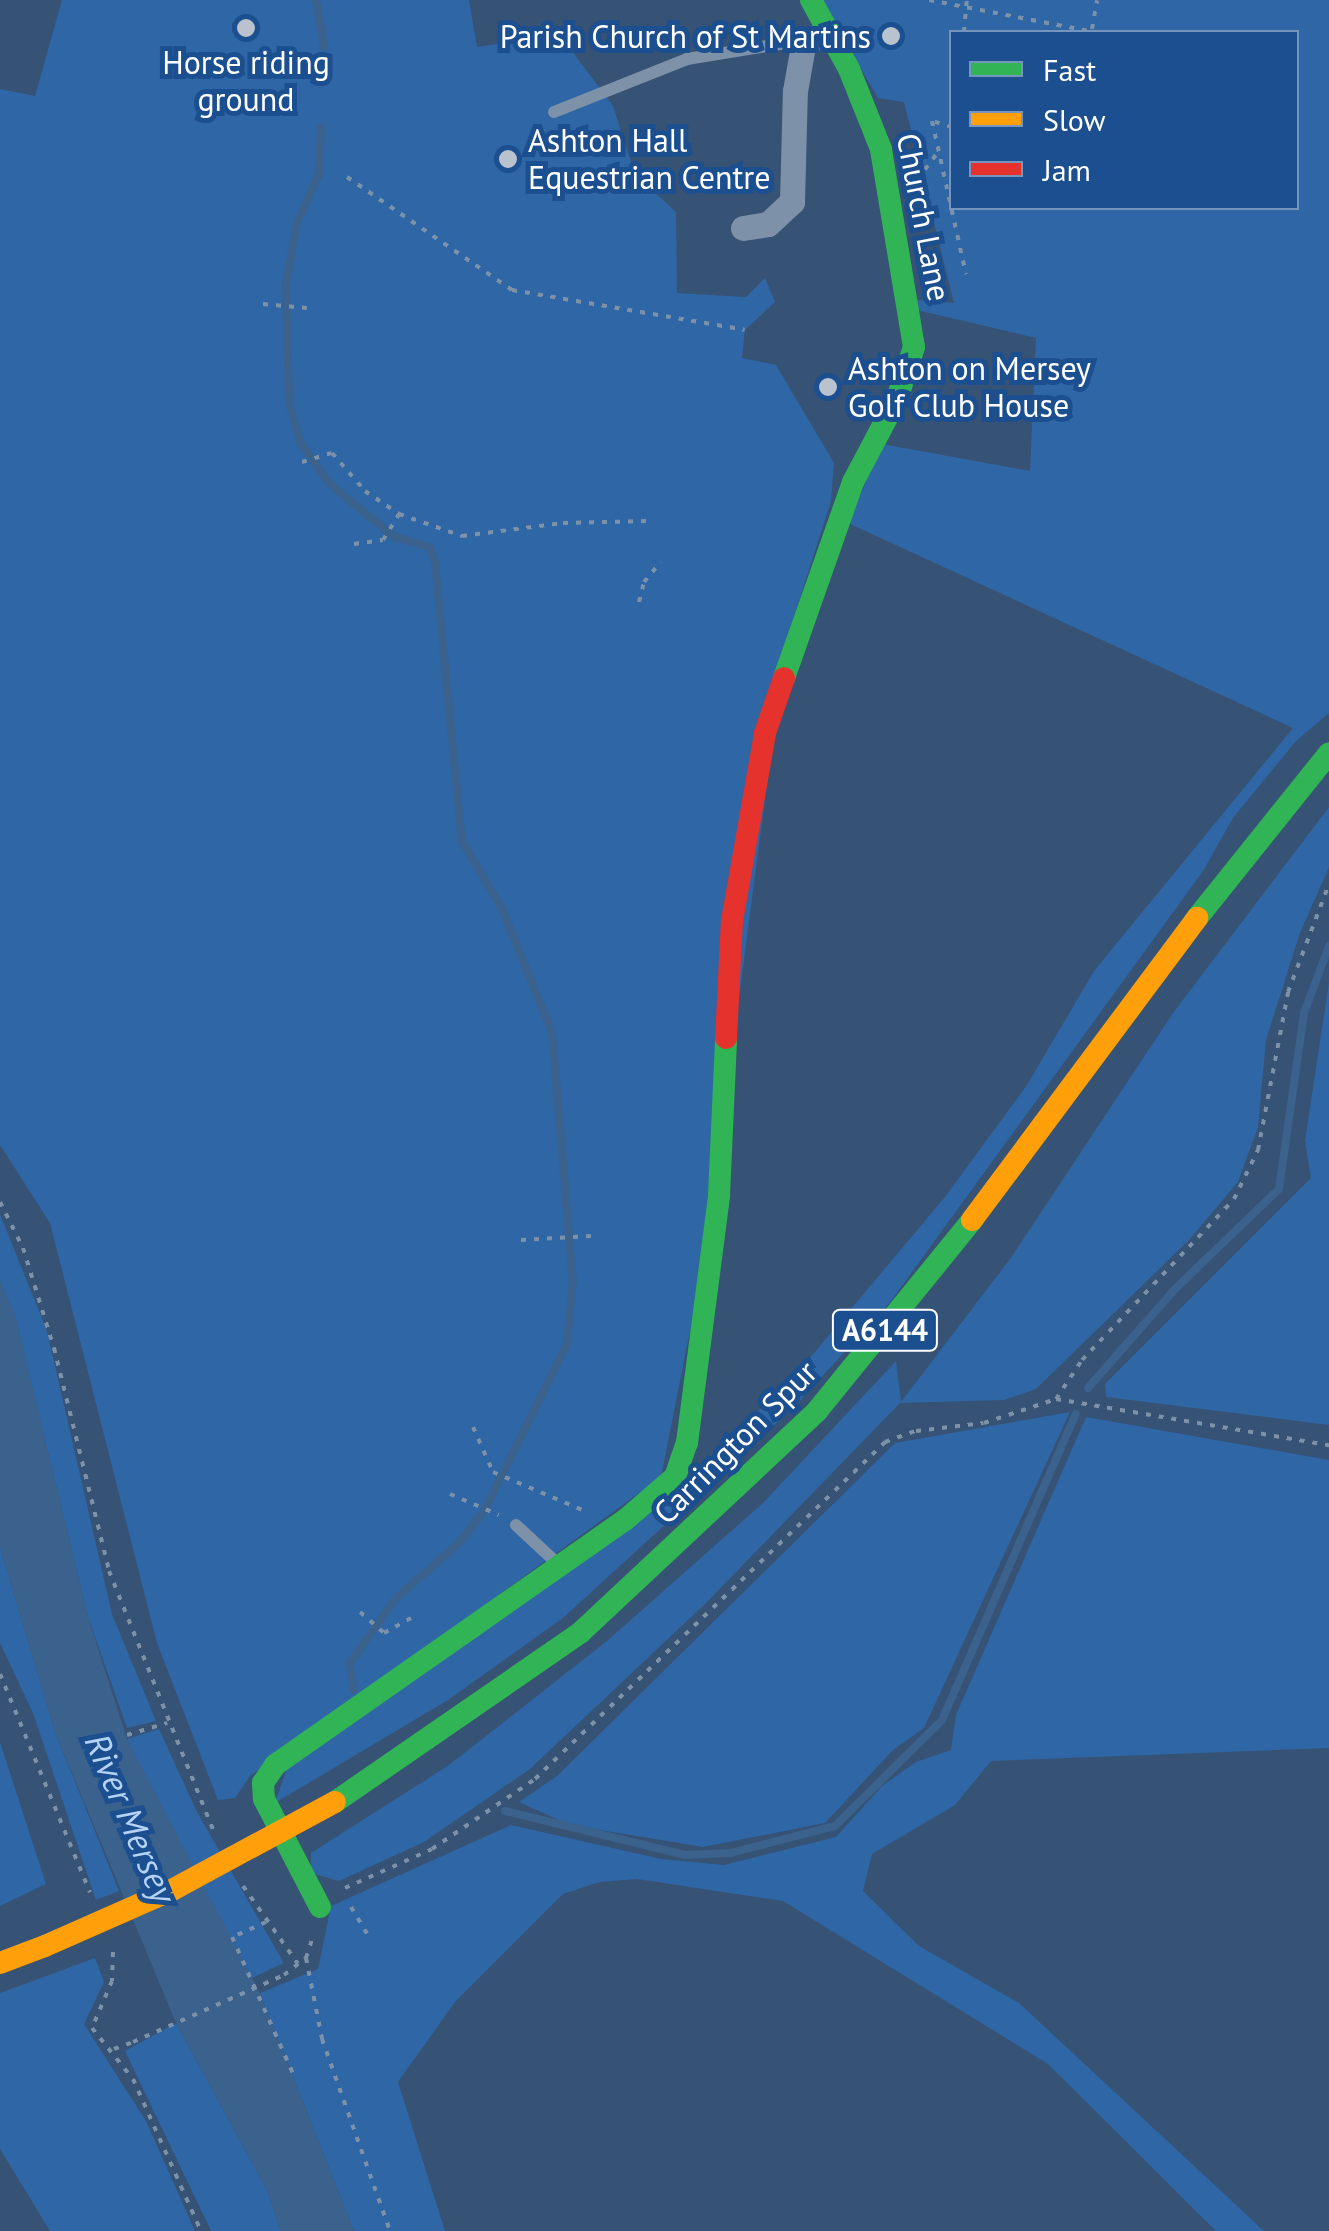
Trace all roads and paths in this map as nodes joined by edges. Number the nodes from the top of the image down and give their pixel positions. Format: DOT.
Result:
graph roads {
  1 [pos="811,0"];
  2 [pos="930,0"];
  3 [pos="967,0"];
  4 [pos="1096,0"];
  5 [pos="966,8"];
  6 [pos="964,30"];
  7 [pos="1087,30"];
  8 [pos="1093,30"];
  9 [pos="816,37"];
  10 [pos="554,112"];
  11 [pos="949,126"];
  12 [pos="938,152"];
  13 [pos="347,177"];
  14 [pos="919,178"];
  15 [pos="949,200"];
  16 [pos="951,210"];
  17 [pos="743,228"];
  18 [pos="966,274"];
  19 [pos="263,304"];
  20 [pos="307,308"];
  21 [pos="745,330"];
  22 [pos="302,462"];
  23 [pos="399,514"];
  24 [pos="648,522"];
  25 [pos="354,544"];
  26 [pos="661,562"];
  27 [pos="639,602"];
  28 [pos="1329,753"];
  29 [pos="1329,884"];
  30 [pos="0,1202"];
  31 [pos="591,1236"];
  32 [pos="521,1240"];
  33 [pos="1056,1399"];
  34 [pos="472,1427"];
  35 [pos="1329,1446"];
  36 [pos="450,1494"];
  37 [pos="600,1507"];
  38 [pos="495,1512"];
  39 [pos="516,1525"];
  40 [pos="560,1566"];
  41 [pos="360,1612"];
  42 [pos="416,1616"];
  43 [pos="0,1674"];
  44 [pos="167,1723"];
  45 [pos="127,1735"];
  46 [pos="193,1792"];
  47 [pos="93,1900"];
  48 [pos="320,1908"];
  49 [pos="106,1934"];
  50 [pos="367,1934"];
  51 [pos="306,1958"];
  52 [pos="0,1963"];
  53 [pos="292,1971"];
  54 [pos="112,2050"];
  55 [pos="295,2078"];
  56 [pos="201,2231"];
  57 [pos="390,2231"];
  1 -- 9 [label="street, Church Lane"];
  2 -- 5 [label="path"];
  3 -- 5 [label="path"];
  4 -- 8 [label="path"];
  5 -- 6 [label="path"];
  5 -- 7 [label="path"];
  9 -- 10 [label="lane"];
  9 -- 17 [label="street"];
  9 -- 40 [label="street, Church Lane"];
  11 -- 12 [label="path"];
  12 -- 14 [label="path"];
  12 -- 15 [label="path"];
  13 -- 21 [label="path"];
  16 -- 18 [label="path"];
  19 -- 20 [label="path"];
  22 -- 23 [label="path"];
  23 -- 24 [label="path"];
  23 -- 25 [label="path"];
  26 -- 27 [label="path"];
  28 -- 52 [label="street, Carrington Spur / A6144, bridge"];
  29 -- 33 [label="path"];
  30 -- 44 [label="path"];
  31 -- 32 [label="path"];
  33 -- 35 [label="path"];
  33 -- 50 [label="path"];
  34 -- 37 [label="path"];
  36 -- 38 [label="path"];
  39 -- 40 [label="lane"];
  40 -- 48 [label="street, Church Lane"];
  41 -- 42 [label="path"];
  43 -- 47 [label="path"];
  44 -- 45 [label="path"];
  44 -- 46 [label="path"];
  48 -- 51 [label="path"];
  49 -- 54 [label="path"];
  51 -- 53 [label="path"];
  51 -- 57 [label="path"];
  53 -- 54 [label="path, bridge"];
  53 -- 55 [label="path"];
  54 -- 56 [label="path"];
}
